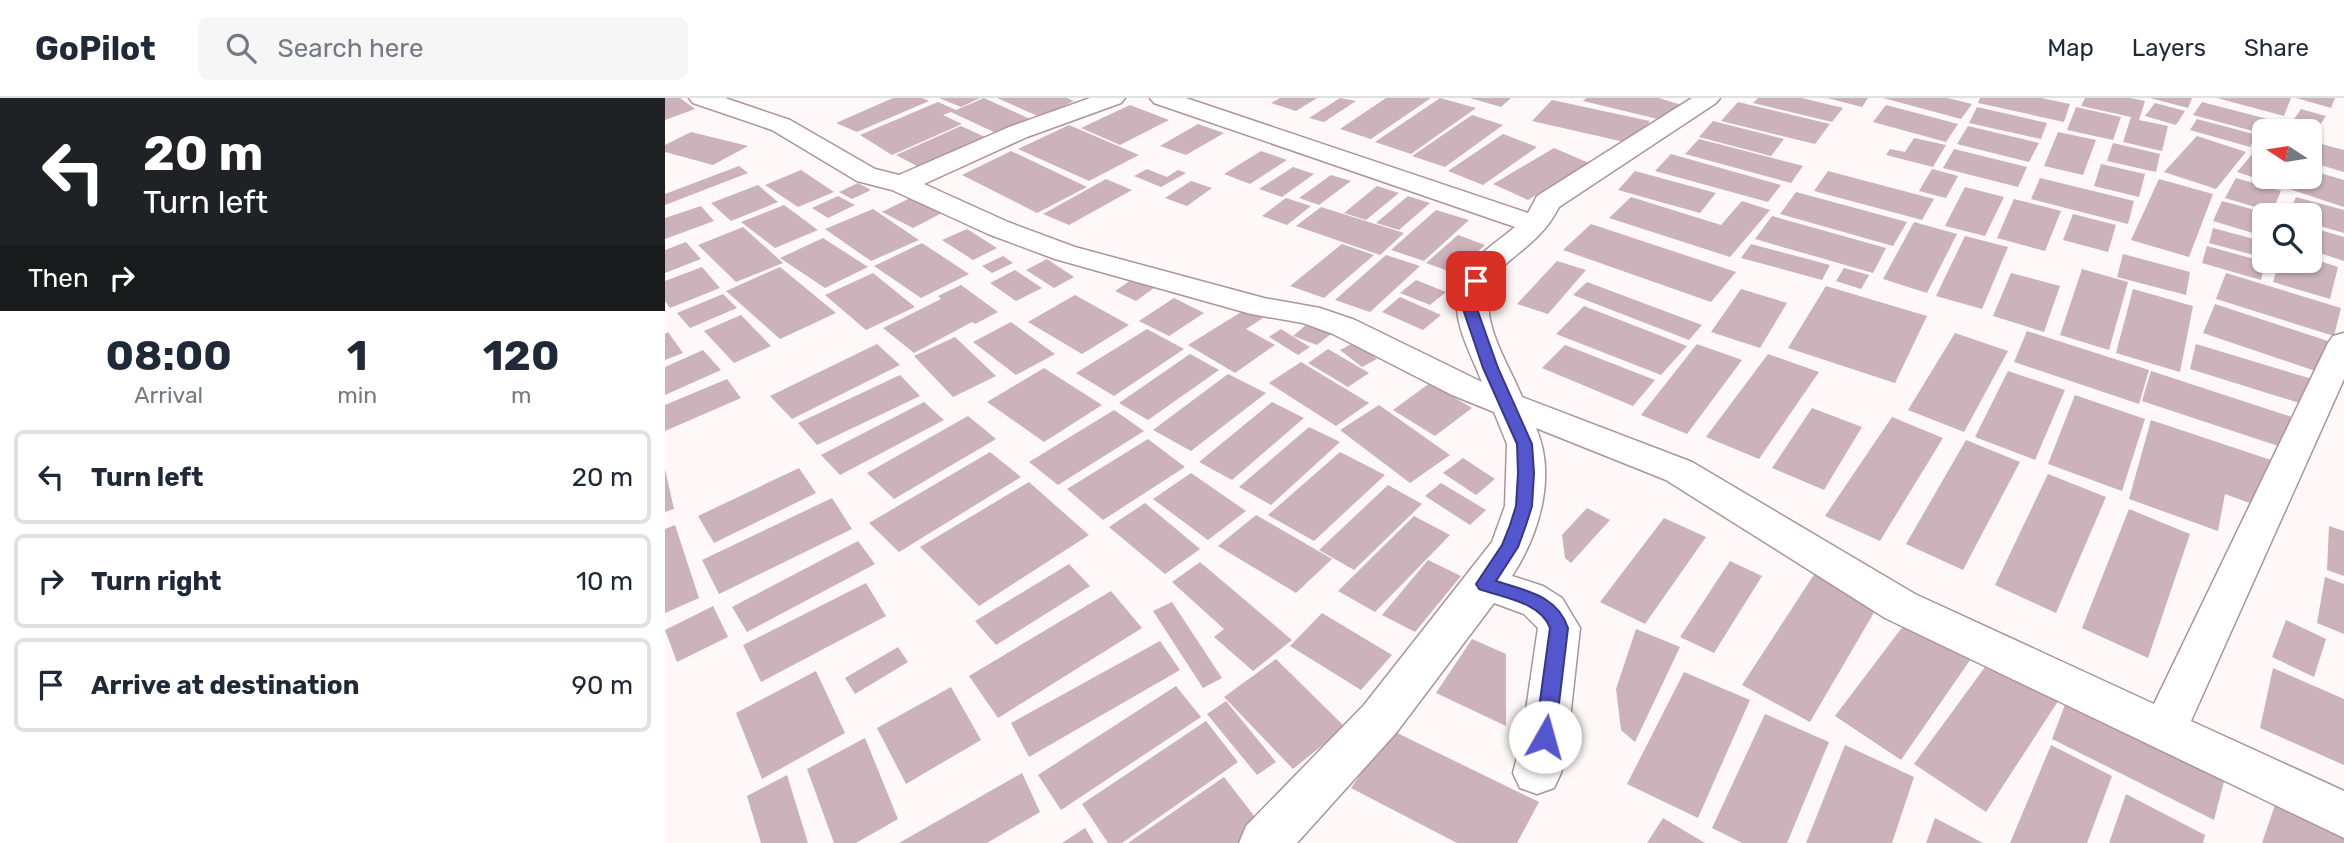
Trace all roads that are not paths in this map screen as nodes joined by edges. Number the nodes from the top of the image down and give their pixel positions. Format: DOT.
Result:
graph roads {
  1 [pos="701,98"];
  2 [pos="1113,98"];
  3 [pos="1162,98"];
  4 [pos="1708,98"];
  5 [pos="902,184"];
  6 [pos="1535,225"];
  7 [pos="2344,343"];
  8 [pos="1506,404"];
  9 [pos="1485,584"];
  10 [pos="2164,730"];
  11 [pos="1537,773"];
  12 [pos="2344,815"];
  13 [pos="1265,843"];
  1 -- 5 [label="street"];
  2 -- 5 [label="street"];
  3 -- 6 [label="street"];
  4 -- 6 [label="street"];
  5 -- 8 [label="street"];
  6 -- 8 [label="street"];
  7 -- 10 [label="street"];
  8 -- 9 [label="street"];
  8 -- 10 [label="street"];
  9 -- 11 [label="street"];
  9 -- 13 [label="street"];
  10 -- 12 [label="street"];
}
